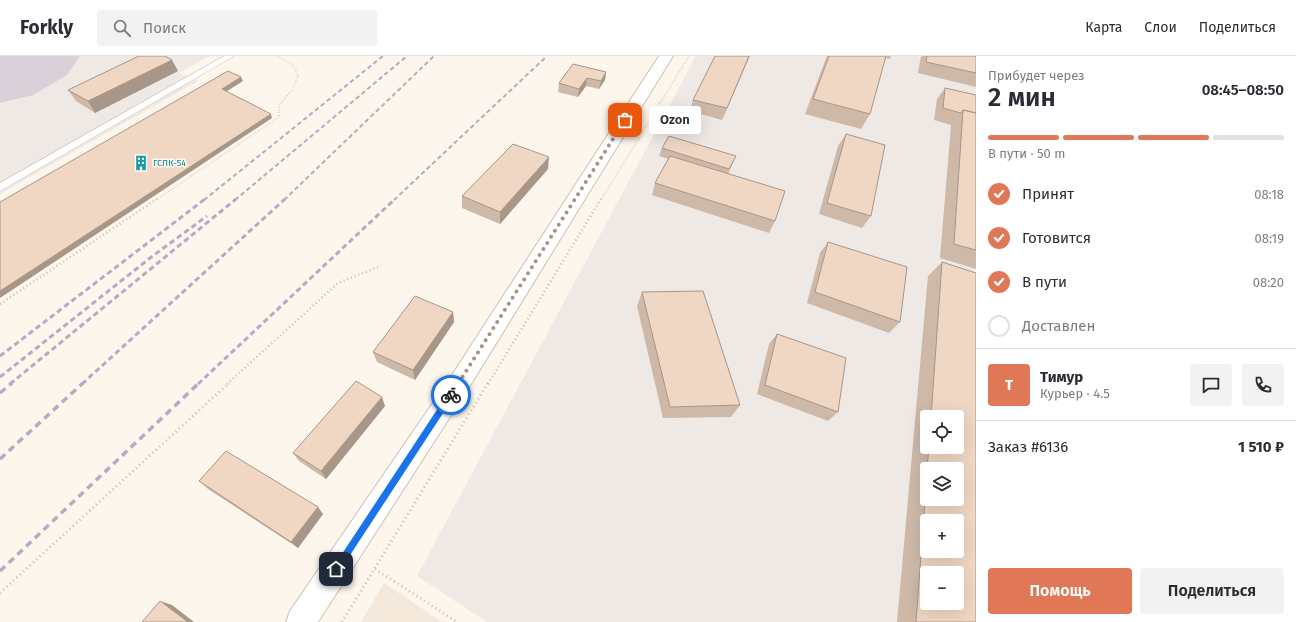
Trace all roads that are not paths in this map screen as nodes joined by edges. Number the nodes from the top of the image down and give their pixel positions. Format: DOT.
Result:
graph roads {
  1 [pos="230,56"];
  2 [pos="666,56"];
  3 [pos="0,188"];
  4 [pos="301,622"];
  1 -- 3 [label="lane"];
  2 -- 4 [label="main road"];
}
